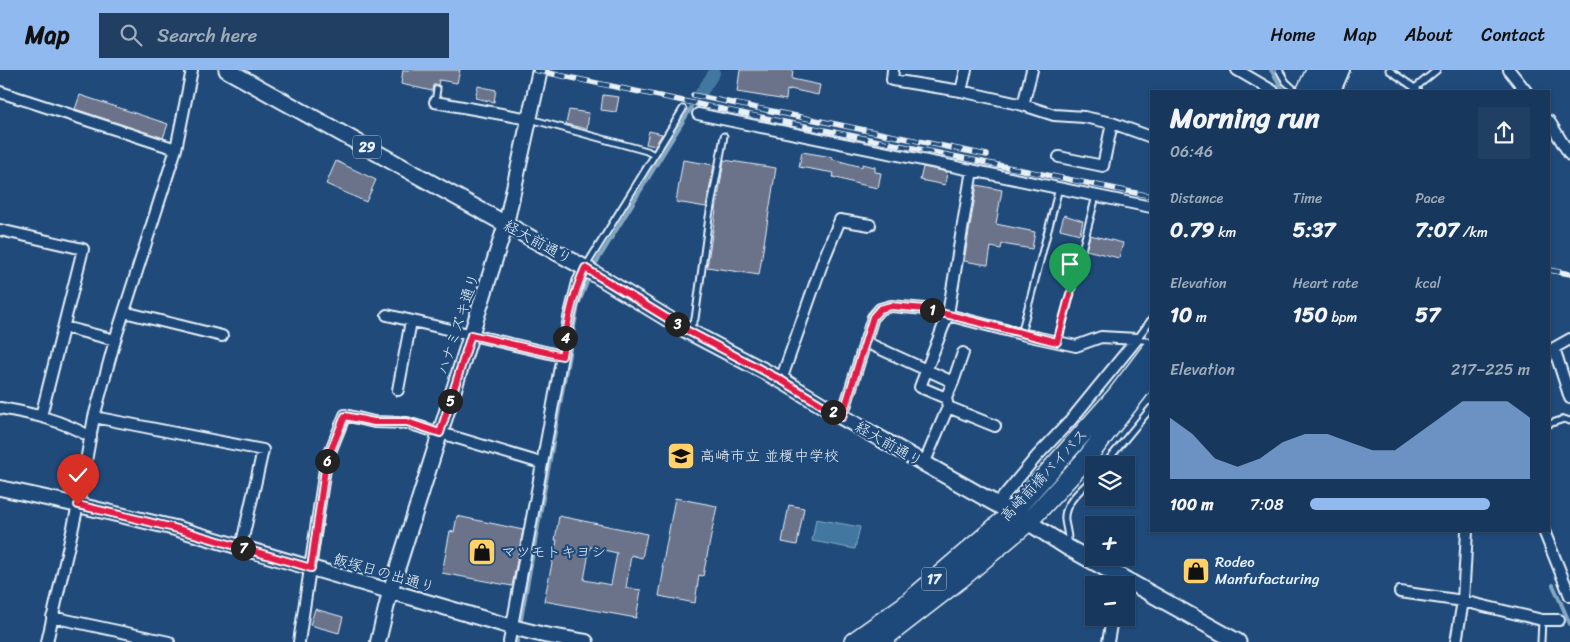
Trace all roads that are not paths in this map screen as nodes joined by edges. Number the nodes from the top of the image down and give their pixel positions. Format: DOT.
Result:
graph roads {
  1 [pos="192,70"];
  2 [pos="227,70"];
  3 [pos="540,70"];
  4 [pos="893,70"];
  5 [pos="966,70"];
  6 [pos="1032,70"];
  7 [pos="1237,70"];
  8 [pos="1279,70"];
  9 [pos="1316,70"];
  10 [pos="1333,70"];
  11 [pos="1344,70"];
  12 [pos="1389,70"];
  13 [pos="1437,70"];
  14 [pos="1509,70"];
  15 [pos="437,89"];
  16 [pos="1270,90"];
  17 [pos="1295,90"];
  18 [pos="1306,90"];
  19 [pos="1323,90"];
  20 [pos="1335,90"];
  21 [pos="1417,90"];
  22 [pos="1525,90"];
  23 [pos="961,91"];
  24 [pos="0,92"];
  25 [pos="435,102"];
  26 [pos="1023,105"];
  27 [pos="683,109"];
  28 [pos="698,114"];
  29 [pos="530,119"];
  30 [pos="1112,123"];
  31 [pos="1550,124"];
  32 [pos="724,136"];
  33 [pos="1150,137"];
  34 [pos="176,149"];
  35 [pos="1569,151"];
  36 [pos="654,155"];
  37 [pos="1059,157"];
  38 [pos="972,170"];
  39 [pos="1059,188"];
  40 [pos="1096,196"];
  41 [pos="1150,208"];
  42 [pos="506,224"];
  43 [pos="870,224"];
  44 [pos="0,230"];
  45 [pos="585,268"];
  46 [pos="124,312"];
  47 [pos="948,314"];
  48 [pos="387,315"];
  49 [pos="410,321"];
  50 [pos="1150,324"];
  51 [pos="64,328"];
  52 [pos="688,331"];
  53 [pos="1021,334"];
  54 [pos="471,335"];
  55 [pos="222,336"];
  56 [pos="1570,339"];
  57 [pos="115,340"];
  58 [pos="865,342"];
  59 [pos="1057,342"];
  60 [pos="1145,343"];
  61 [pos="963,354"];
  62 [pos="562,356"];
  63 [pos="926,369"];
  64 [pos="1150,376"];
  65 [pos="781,380"];
  66 [pos="953,382"];
  67 [pos="398,390"];
  68 [pos="1570,398"];
  69 [pos="947,403"];
  70 [pos="0,408"];
  71 [pos="1150,409"];
  72 [pos="41,416"];
  73 [pos="94,417"];
  74 [pos="842,417"];
  75 [pos="1570,421"];
  76 [pos="1550,424"];
  77 [pos="995,426"];
  78 [pos="440,433"];
  79 [pos="91,437"];
  80 [pos="1111,456"];
  81 [pos="542,463"];
  82 [pos="924,464"];
  83 [pos="1085,487"];
  84 [pos="0,488"];
  85 [pos="997,504"];
  86 [pos="78,505"];
  87 [pos="1012,513"];
  88 [pos="1028,522"];
  89 [pos="1467,532"];
  90 [pos="1544,532"];
  91 [pos="241,547"];
  92 [pos="1067,547"];
  93 [pos="311,568"];
  94 [pos="390,592"];
  95 [pos="1400,592"];
  96 [pos="1570,596"];
  97 [pos="1463,602"];
  98 [pos="52,617"];
  99 [pos="1542,620"];
  100 [pos="1559,620"];
  101 [pos="1111,626"];
  102 [pos="512,627"];
  103 [pos="886,639"];
  104 [pos="47,642"];
  105 [pos="168,642"];
  106 [pos="299,642"];
  107 [pos="378,642"];
  108 [pos="509,642"];
  109 [pos="586,642"];
  110 [pos="853,642"];
  111 [pos="1108,642"];
  112 [pos="1238,642"];
  113 [pos="1456,642"];
  114 [pos="1541,642"];
  1 -- 34 [label="street"];
  2 -- 42 [label="main road, 経大前通り / 29"];
  3 -- 29 [label="street, ハナミズキ通り"];
  4 -- 23 [label="street"];
  5 -- 23 [label="street"];
  6 -- 26 [label="street"];
  7 -- 16 [label="street"];
  8 -- 17 [label="lane"];
  9 -- 18 [label="highway"];
  10 -- 19 [label="highway"];
  11 -- 20 [label="street"];
  12 -- 21 [label="lane"];
  13 -- 21 [label="lane"];
  14 -- 22 [label="street"];
  15 -- 25 [label="lane"];
  23 -- 26 [label="street"];
  24 -- 34 [label="street"];
  25 -- 29 [label="street"];
  26 -- 30 [label="street"];
  27 -- 36 [label="lane"];
  28 -- 38 [label="street"];
  29 -- 36 [label="lane"];
  29 -- 42 [label="street, ハナミズキ通り"];
  30 -- 33 [label="street"];
  30 -- 37 [label="street"];
  31 -- 35 [label="street"];
  32 -- 52 [label="lane"];
  34 -- 46 [label="street"];
  36 -- 45 [label="lane"];
  38 -- 39 [label="street"];
  38 -- 47 [label="street"];
  39 -- 40 [label="street"];
  39 -- 53 [label="lane"];
  40 -- 41 [label="street"];
  40 -- 59 [label="lane"];
  42 -- 45 [label="main road, 経大前通り / 29"];
  42 -- 54 [label="street, ハナミズキ通り"];
  43 -- 65 [label="street"];
  44 -- 51 [label="street"];
  45 -- 52 [label="main road, 経大前通り / 29"];
  45 -- 62 [label="street"];
  46 -- 55 [label="street"];
  46 -- 57 [label="street"];
  47 -- 53 [label="street"];
  47 -- 58 [label="street"];
  47 -- 63 [label="street"];
  48 -- 49 [label="street"];
  49 -- 54 [label="street"];
  49 -- 67 [label="street"];
  50 -- 60 [label="lane"];
  51 -- 57 [label="street"];
  51 -- 72 [label="street"];
  52 -- 65 [label="main road, 経大前通り / 29"];
  53 -- 59 [label="street"];
  54 -- 62 [label="street"];
  54 -- 78 [label="street, ハナミズキ通り"];
  56 -- 68 [label="street"];
  57 -- 73 [label="street"];
  58 -- 63 [label="street"];
  58 -- 74 [label="street"];
  59 -- 60 [label="street"];
  60 -- 85 [label="street"];
  60 -- 87 [label="highway, 高崎前橋バイパス / 17"];
  61 -- 66 [label="street"];
  62 -- 81 [label="street"];
  63 -- 66 [label="street"];
  63 -- 69 [label="street"];
  64 -- 88 [label="highway, 高崎前橋バイパス / 17"];
  65 -- 74 [label="main road, 経大前通り / 29"];
  66 -- 69 [label="street"];
  69 -- 77 [label="street"];
  69 -- 82 [label="street"];
  70 -- 72 [label="street"];
  71 -- 80 [label="lane"];
  72 -- 79 [label="street"];
  73 -- 79 [label="street"];
  73 -- 91 [label="street"];
  74 -- 82 [label="main road, 経大前通り / 29"];
  75 -- 76 [label="lane"];
  78 -- 81 [label="street"];
  78 -- 93 [label="street"];
  78 -- 94 [label="street, ハナミズキ通り"];
  79 -- 86 [label="street"];
  81 -- 102 [label="street"];
  82 -- 85 [label="main road, 経大前通り / 29"];
  83 -- 92 [label="lane"];
  84 -- 86 [label="street, 飯塚日の出通り"];
  85 -- 87 [label="main road, 経大前通り / 29"];
  86 -- 91 [label="street, 飯塚日の出通り"];
  86 -- 98 [label="street"];
  87 -- 88 [label="main road, 経大前通り / 29"];
  87 -- 110 [label="highway, 高崎前橋バイパス / 17"];
  88 -- 92 [label="main road, 経大前通り / 29"];
  88 -- 103 [label="highway, 高崎前橋バイパス / 17"];
  89 -- 97 [label="street"];
  90 -- 96 [label="street"];
  91 -- 93 [label="street, 飯塚日の出通り"];
  92 -- 112 [label="main road, 経大前通り / 29"];
  93 -- 94 [label="street, 飯塚日の出通り"];
  93 -- 106 [label="street"];
  94 -- 102 [label="street, 飯塚日の出通り"];
  94 -- 107 [label="street, ハナミズキ通り"];
  95 -- 97 [label="street"];
  97 -- 99 [label="street"];
  97 -- 113 [label="street"];
  98 -- 104 [label="street"];
  98 -- 105 [label="street"];
  99 -- 100 [label="street"];
  99 -- 114 [label="lane"];
  101 -- 111 [label="street"];
  102 -- 108 [label="street"];
  102 -- 109 [label="street, 飯塚日の出通り"];
}
